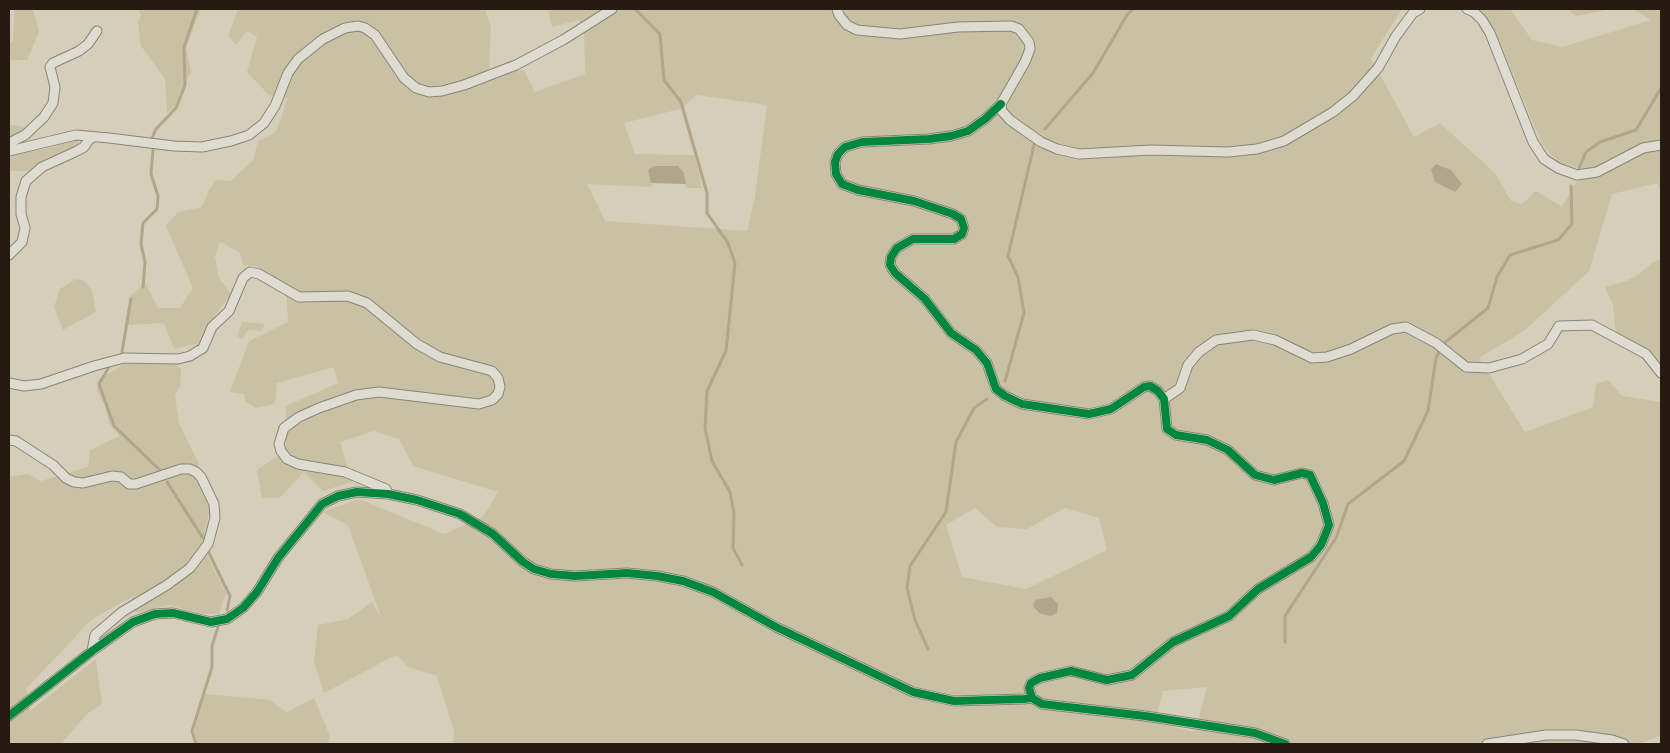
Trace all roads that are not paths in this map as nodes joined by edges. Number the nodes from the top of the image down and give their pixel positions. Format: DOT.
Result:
graph roads {
  1 [pos="612,9"];
  2 [pos="837,9"];
  3 [pos="1420,9"];
  4 [pos="1467,9"];
  5 [pos="97,31"];
  6 [pos="1001,104"];
  7 [pos="93,137"];
  8 [pos="9,143"];
  9 [pos="1661,145"];
  10 [pos="9,151"];
  11 [pos="9,255"];
  12 [pos="1661,373"];
  13 [pos="9,383"];
  14 [pos="1164,399"];
  15 [pos="9,440"];
  16 [pos="388,494"];
  17 [pos="92,652"];
  18 [pos="1032,698"];
  19 [pos="9,716"];
  20 [pos="1285,744"];
  21 [pos="1487,744"];
  22 [pos="1624,744"];
  1 -- 7 [label="street"];
  2 -- 6 [label="street"];
  3 -- 6 [label="street"];
  4 -- 9 [label="street"];
  5 -- 8 [label="street"];
  6 -- 14 [label="street"];
  7 -- 10 [label="street"];
  7 -- 11 [label="street"];
  12 -- 14 [label="street"];
  13 -- 16 [label="street"];
  14 -- 18 [label="street"];
  15 -- 17 [label="street"];
  16 -- 17 [label="street"];
  16 -- 18 [label="street"];
  17 -- 19 [label="street"];
  18 -- 20 [label="street"];
  21 -- 22 [label="street"];
}
